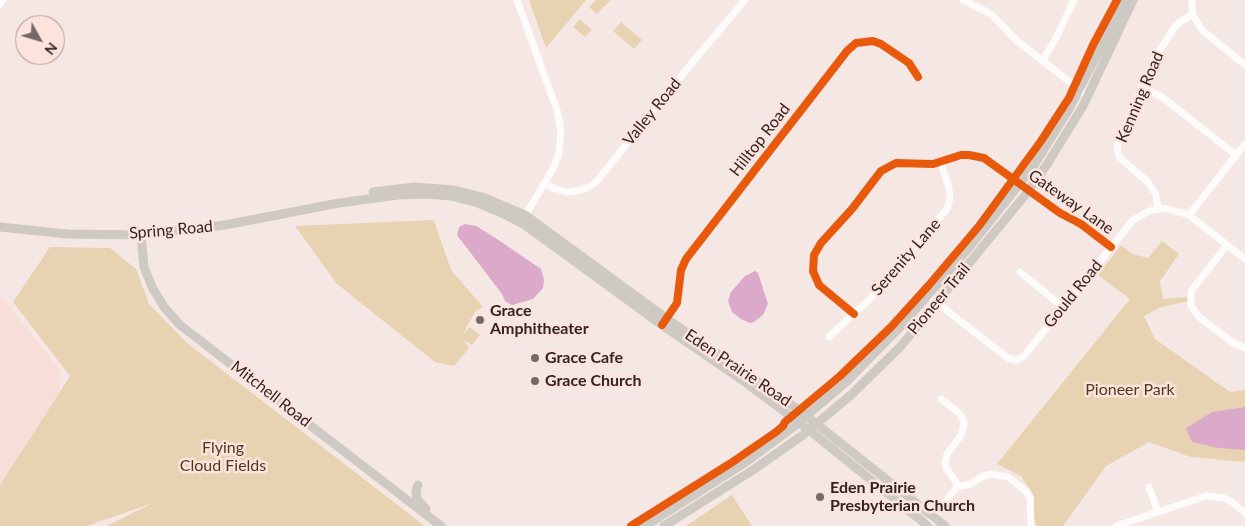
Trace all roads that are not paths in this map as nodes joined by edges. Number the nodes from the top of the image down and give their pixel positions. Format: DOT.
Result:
graph roads {
  1 [pos="3,0"];
  2 [pos="518,0"];
  3 [pos="745,0"];
  4 [pos="963,0"];
  5 [pos="1074,0"];
  6 [pos="1125,0"];
  7 [pos="1133,0"];
  8 [pos="1192,0"];
  9 [pos="0,4"];
  10 [pos="1192,14"];
  11 [pos="1042,61"];
  12 [pos="1245,65"];
  13 [pos="918,77"];
  14 [pos="1142,87"];
  15 [pos="1080,90"];
  16 [pos="1088,96"];
  17 [pos="1245,144"];
  18 [pos="1236,156"];
  19 [pos="941,162"];
  20 [pos="545,183"];
  21 [pos="1021,183"];
  22 [pos="1029,190"];
  23 [pos="1158,208"];
  24 [pos="1189,215"];
  25 [pos="523,219"];
  26 [pos="0,227"];
  27 [pos="141,235"];
  28 [pos="1227,244"];
  29 [pos="1111,247"];
  30 [pos="1245,259"];
  31 [pos="1020,272"];
  32 [pos="928,296"];
  33 [pos="937,303"];
  34 [pos="1063,307"];
  35 [pos="854,314"];
  36 [pos="664,322"];
  37 [pos="829,337"];
  38 [pos="1245,348"];
  39 [pos="941,399"];
  40 [pos="807,416"];
  41 [pos="799,422"];
  42 [pos="813,427"];
  43 [pos="418,485"];
  44 [pos="957,487"];
  45 [pos="1149,487"];
  46 [pos="1158,512"];
  47 [pos="1245,512"];
  48 [pos="934,517"];
  49 [pos="440,525"];
  50 [pos="928,525"];
  51 [pos="645,526"];
  52 [pos="664,526"];
  53 [pos="945,526"];
  54 [pos="1031,526"];
  55 [pos="1116,526"];
  1 -- 9 [label="street"];
  2 -- 20 [label="street"];
  3 -- 20 [label="street, Valley Road"];
  4 -- 11 [label="street"];
  5 -- 11 [label="street"];
  6 -- 15 [label="main road, Pioneer Trail"];
  7 -- 16 [label="main road, Pioneer Trail"];
  8 -- 10 [label="street"];
  10 -- 12 [label="street"];
  10 -- 14 [label="street, Kenning Road"];
  11 -- 15 [label="street"];
  13 -- 36 [label="street, Hilltop Road"];
  14 -- 18 [label="street"];
  14 -- 23 [label="street, Kenning Road"];
  15 -- 16 [label="street"];
  15 -- 21 [label="main road, Pioneer Trail"];
  16 -- 22 [label="main road, Pioneer Trail"];
  17 -- 18 [label="street"];
  18 -- 24 [label="street"];
  19 -- 21 [label="street, Gateway Lane"];
  19 -- 35 [label="street, Serenity Lane"];
  19 -- 35 [label="street, Gateway Lane"];
  20 -- 25 [label="street"];
  21 -- 22 [label="street, Gateway Lane"];
  21 -- 32 [label="main road, Pioneer Trail"];
  22 -- 29 [label="street, Gateway Lane"];
  22 -- 33 [label="main road, Pioneer Trail"];
  23 -- 24 [label="street"];
  23 -- 29 [label="street, Gould Road"];
  24 -- 28 [label="street"];
  25 -- 27 [label="main road, Spring Road"];
  25 -- 36 [label="main road, Eden Prairie Road"];
  26 -- 27 [label="main road, Spring Road"];
  27 -- 49 [label="main road, Mitchell Road"];
  28 -- 30 [label="street"];
  28 -- 38 [label="street"];
  29 -- 34 [label="street, Gould Road"];
  31 -- 34 [label="street"];
  32 -- 33 [label="street, Gould Road"];
  32 -- 40 [label="main road, Pioneer Trail"];
  33 -- 34 [label="street, Gould Road"];
  33 -- 42 [label="main road, Pioneer Trail"];
  35 -- 37 [label="street, Serenity Lane"];
  36 -- 40 [label="main road, Eden Prairie Road"];
  36 -- 41 [label="main road, Eden Prairie Road"];
  39 -- 44 [label="street"];
  40 -- 41 [label="main road, Pioneer Trail"];
  40 -- 42 [label="main road, Eden Prairie Road"];
  41 -- 42 [label="main road, Eden Prairie Road"];
  41 -- 51 [label="main road, Pioneer Trail"];
  42 -- 48 [label="main road, Eden Prairie Road"];
  42 -- 50 [label="main road, Eden Prairie Road"];
  42 -- 52 [label="main road, Pioneer Trail"];
  43 -- 49 [label="main road"];
  44 -- 48 [label="street"];
  44 -- 54 [label="street"];
  45 -- 46 [label="street"];
  46 -- 47 [label="street"];
  46 -- 55 [label="street"];
  48 -- 50 [label="street"];
  48 -- 53 [label="main road, Eden Prairie Road"];
}
